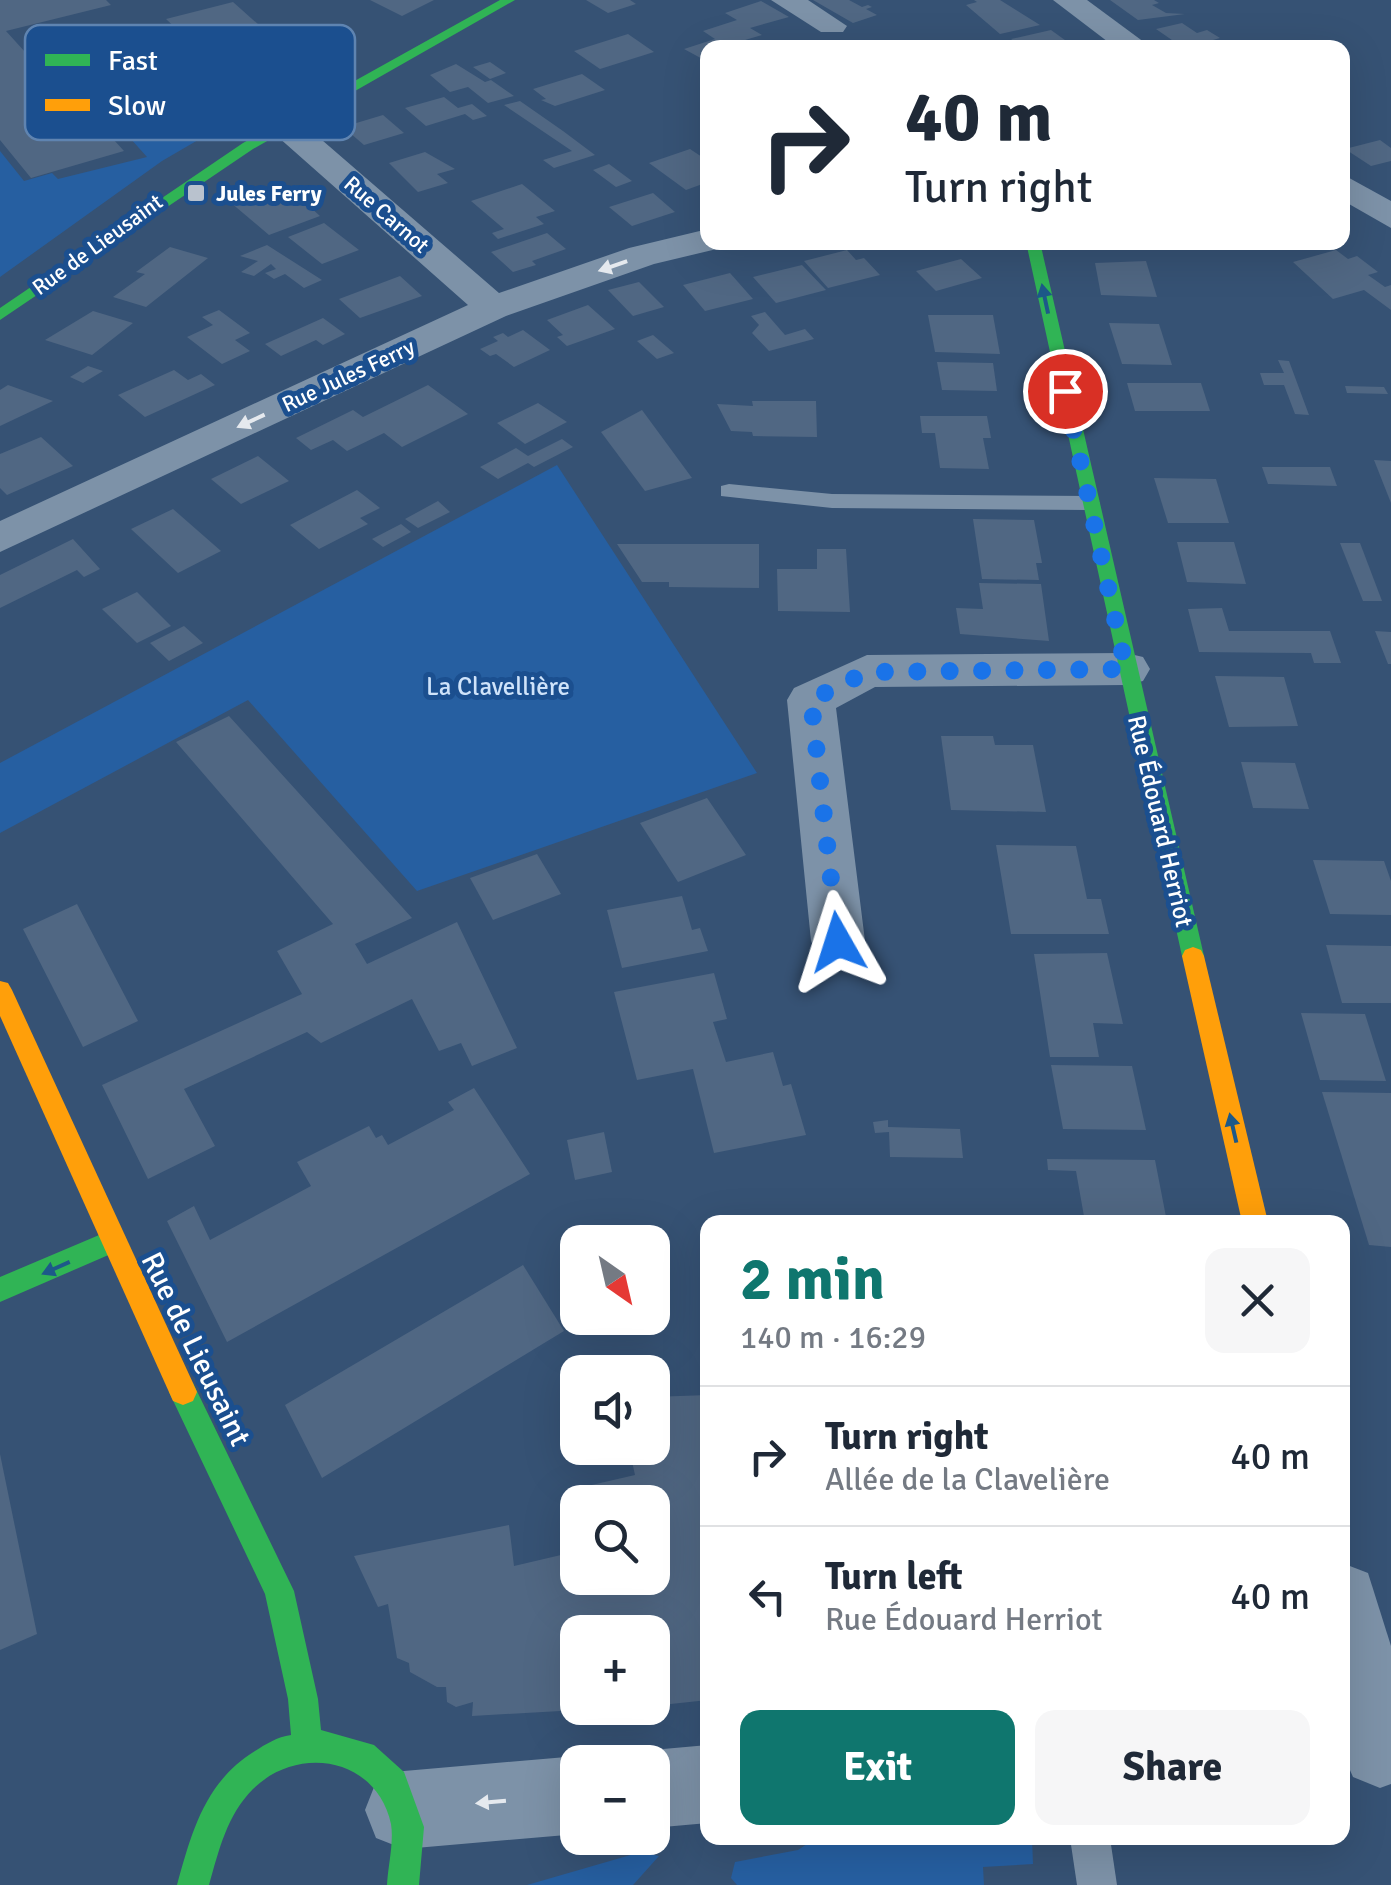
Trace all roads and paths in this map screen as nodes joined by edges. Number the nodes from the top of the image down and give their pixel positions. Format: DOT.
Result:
graph roads {
  1 [pos="509,0"];
  2 [pos="786,0"];
  3 [pos="1068,0"];
  4 [pos="832,26"];
  5 [pos="1126,40"];
  6 [pos="355,82"];
  7 [pos="252,140"];
  8 [pos="301,140"];
  9 [pos="1350,189"];
  10 [pos="1391,217"];
  11 [pos="700,242"];
  12 [pos="1035,250"];
  13 [pos="493,308"];
  14 [pos="0,315"];
  15 [pos="730,491"];
  16 [pos="1089,503"];
  17 [pos="0,538"];
  18 [pos="1126,669"];
  19 [pos="838,942"];
  20 [pos="0,990"];
  21 [pos="1253,1215"];
  22 [pos="111,1242"];
  23 [pos="0,1290"];
  24 [pos="1350,1641"];
  25 [pos="307,1742"];
  26 [pos="1371,1750"];
  27 [pos="700,1785"];
  28 [pos="670,1787"];
  29 [pos="560,1796"];
  30 [pos="404,1810"];
  31 [pos="1091,1845"];
  32 [pos="193,1885"];
  33 [pos="403,1885"];
  34 [pos="1097,1885"];
  1 -- 6 [label="main road, Rue de Lieusaint"];
  2 -- 4 [label="street"];
  3 -- 5 [label="street"];
  7 -- 14 [label="main road, Rue de Lieusaint"];
  8 -- 13 [label="street, Rue Carnot"];
  9 -- 10 [label="street"];
  11 -- 13 [label="street, Rue Jules Ferry, one-way"];
  16 -- 12 [label="main road, Rue Édouard Herriot, one-way"];
  13 -- 17 [label="street, Rue Jules Ferry, one-way"];
  15 -- 16 [label="lane"];
  16 -- 18 [label="main road, Rue Édouard Herriot"];
  18 -- 19 [label="street"];
  21 -- 18 [label="main road, Rue Édouard Herriot, one-way"];
  20 -- 22 [label="main road, Rue de Lieusaint"];
  22 -- 23 [label="main road, one-way"];
  22 -- 25 [label="main road, Rue de Lieusaint"];
  24 -- 26 [label="street"];
  25 -- 30 [label="main road"];
  25 -- 32 [label="main road"];
  27 -- 28 [label="street"];
  29 -- 30 [label="street, one-way"];
  30 -- 33 [label="main road"];
  31 -- 34 [label="lane"];
}
